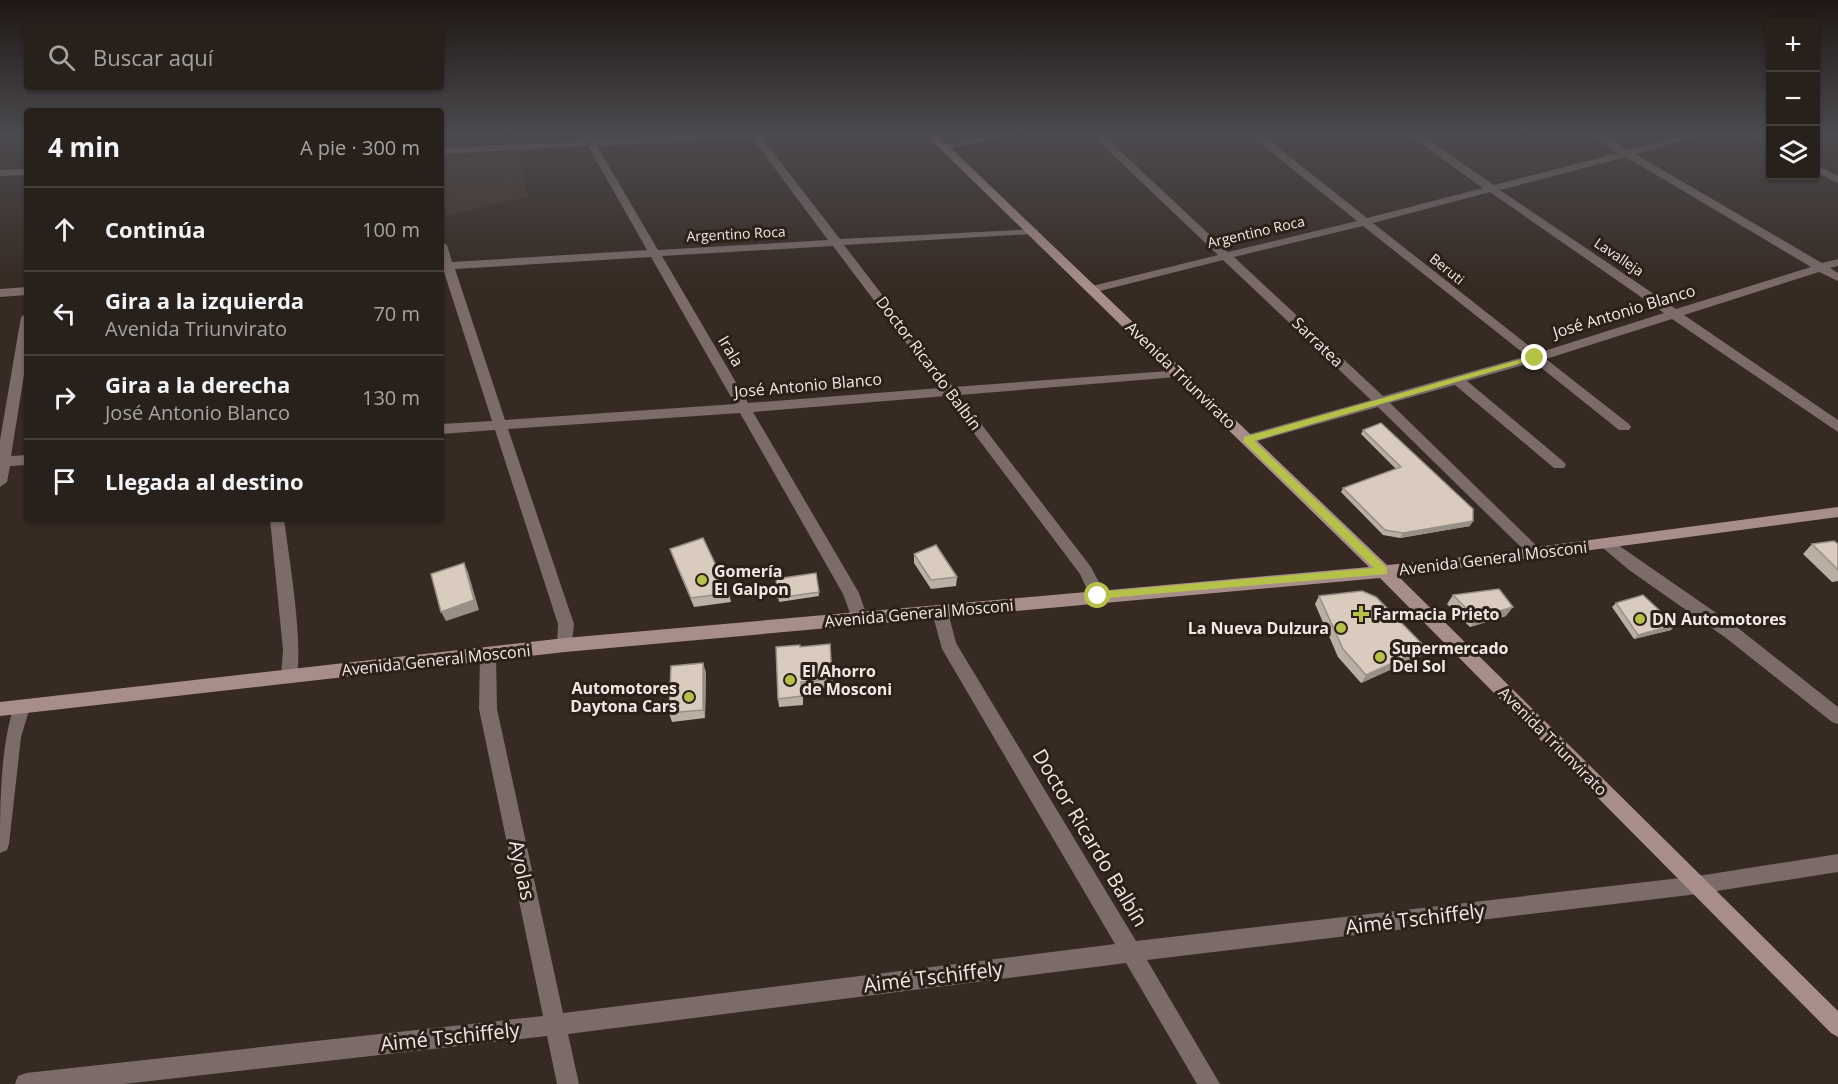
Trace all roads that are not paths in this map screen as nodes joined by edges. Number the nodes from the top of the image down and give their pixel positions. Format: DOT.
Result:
graph roads {
  1 [pos="613,184"];
  2 [pos="793,184"];
  3 [pos="982,184"];
  4 [pos="1150,184"];
  5 [pos="1316,184"];
  6 [pos="1484,184"];
  7 [pos="1513,184"];
  8 [pos="1678,184"];
  9 [pos="1492,189"];
  10 [pos="1364,222"];
  11 [pos="1032,231"];
  12 [pos="839,243"];
  13 [pos="653,253"];
  14 [pos="1226,254"];
  15 [pos="1838,262"];
  16 [pos="444,266"];
  17 [pos="1822,268"];
  18 [pos="1838,278"];
  19 [pos="1092,289"];
  20 [pos="24,291"];
  21 [pos="0,293"];
  22 [pos="1677,314"];
  23 [pos="24,335"];
  24 [pos="1535,358"];
  25 [pos="1177,373"];
  26 [pos="1458,381"];
  27 [pos="951,391"];
  28 [pos="1382,403"];
  29 [pos="746,408"];
  30 [pos="501,425"];
  31 [pos="1624,427"];
  32 [pos="1838,427"];
  33 [pos="444,429"];
  34 [pos="1247,440"];
  35 [pos="24,460"];
  36 [pos="2,462"];
  37 [pos="1559,465"];
  38 [pos="0,482"];
  39 [pos="1838,512"];
  40 [pos="277,522"];
  41 [pos="1608,544"];
  42 [pos="1537,554"];
  43 [pos="1383,571"];
  44 [pos="1098,596"];
  45 [pos="940,612"];
  46 [pos="860,619"];
  47 [pos="565,645"];
  48 [pos="488,654"];
  49 [pos="289,676"];
  50 [pos="21,707"];
  51 [pos="0,709"];
  52 [pos="1838,717"];
  53 [pos="0,844"];
  54 [pos="1838,863"];
  55 [pos="1698,885"];
  56 [pos="1132,952"];
  57 [pos="555,1025"];
  58 [pos="1838,1026"];
  59 [pos="26,1084"];
  60 [pos="568,1084"];
  61 [pos="1209,1084"];
  1 -- 13 [label="street, Irala"];
  2 -- 12 [label="street, Doctor Ricardo Balbín"];
  3 -- 11 [label="main road, Avenida Triunvirato"];
  4 -- 14 [label="street, Sarratea"];
  5 -- 10 [label="street, Beruti"];
  6 -- 9 [label="street, Lavalleja"];
  7 -- 9 [label="street, Argentino Roca"];
  8 -- 17 [label="street"];
  9 -- 10 [label="street, Argentino Roca"];
  9 -- 22 [label="street, Lavalleja"];
  10 -- 14 [label="street, Argentino Roca"];
  10 -- 24 [label="street, Beruti"];
  11 -- 12 [label="street, Argentino Roca"];
  11 -- 19 [label="main road, Avenida Triunvirato"];
  12 -- 13 [label="street, Argentino Roca"];
  12 -- 27 [label="street, Doctor Ricardo Balbín"];
  13 -- 16 [label="street, Argentino Roca"];
  13 -- 29 [label="street, Irala"];
  14 -- 19 [label="street, Argentino Roca"];
  14 -- 28 [label="street, Sarratea"];
  15 -- 17 [label="street, José Antonio Blanco"];
  16 -- 30 [label="street"];
  17 -- 18 [label="street"];
  17 -- 22 [label="street, José Antonio Blanco"];
  19 -- 25 [label="main road, Avenida Triunvirato"];
  20 -- 21 [label="street"];
  22 -- 24 [label="street, José Antonio Blanco"];
  22 -- 32 [label="street, Lavalleja"];
  23 -- 36 [label="street"];
  24 -- 26 [label="street, José Antonio Blanco"];
  24 -- 31 [label="street, Beruti"];
  25 -- 27 [label="street, José Antonio Blanco"];
  25 -- 34 [label="main road, Avenida Triunvirato"];
  26 -- 28 [label="street, José Antonio Blanco"];
  26 -- 37 [label="street"];
  27 -- 29 [label="street, José Antonio Blanco"];
  27 -- 44 [label="street, Doctor Ricardo Balbín"];
  28 -- 34 [label="street, José Antonio Blanco"];
  28 -- 42 [label="street, Sarratea"];
  29 -- 30 [label="street, José Antonio Blanco"];
  29 -- 46 [label="street, Irala"];
  30 -- 33 [label="street, José Antonio Blanco"];
  30 -- 47 [label="street"];
  34 -- 43 [label="main road, Avenida Triunvirato"];
  35 -- 36 [label="street"];
  36 -- 38 [label="street"];
  39 -- 41 [label="main road, Avenida General Mosconi"];
  40 -- 49 [label="street"];
  41 -- 42 [label="main road, Avenida General Mosconi"];
  41 -- 52 [label="street"];
  42 -- 43 [label="main road, Avenida General Mosconi"];
  43 -- 44 [label="main road, Avenida General Mosconi"];
  43 -- 55 [label="main road, Avenida Triunvirato"];
  44 -- 45 [label="main road, Avenida General Mosconi"];
  45 -- 46 [label="main road, Avenida General Mosconi"];
  45 -- 56 [label="street, Doctor Ricardo Balbín"];
  46 -- 47 [label="main road, Avenida General Mosconi"];
  47 -- 48 [label="main road, Avenida General Mosconi"];
  48 -- 49 [label="main road, Avenida General Mosconi"];
  48 -- 57 [label="street, Ayolas"];
  49 -- 50 [label="main road, Avenida General Mosconi"];
  50 -- 51 [label="main road, Avenida General Mosconi"];
  50 -- 53 [label="street"];
  54 -- 55 [label="street, Aimé Tschiffely"];
  55 -- 56 [label="street, Aimé Tschiffely"];
  55 -- 58 [label="main road, Avenida Triunvirato"];
  56 -- 57 [label="street, Aimé Tschiffely"];
  56 -- 61 [label="street, Doctor Ricardo Balbín"];
  57 -- 59 [label="street, Aimé Tschiffely"];
  57 -- 60 [label="street, Ayolas"];
}
